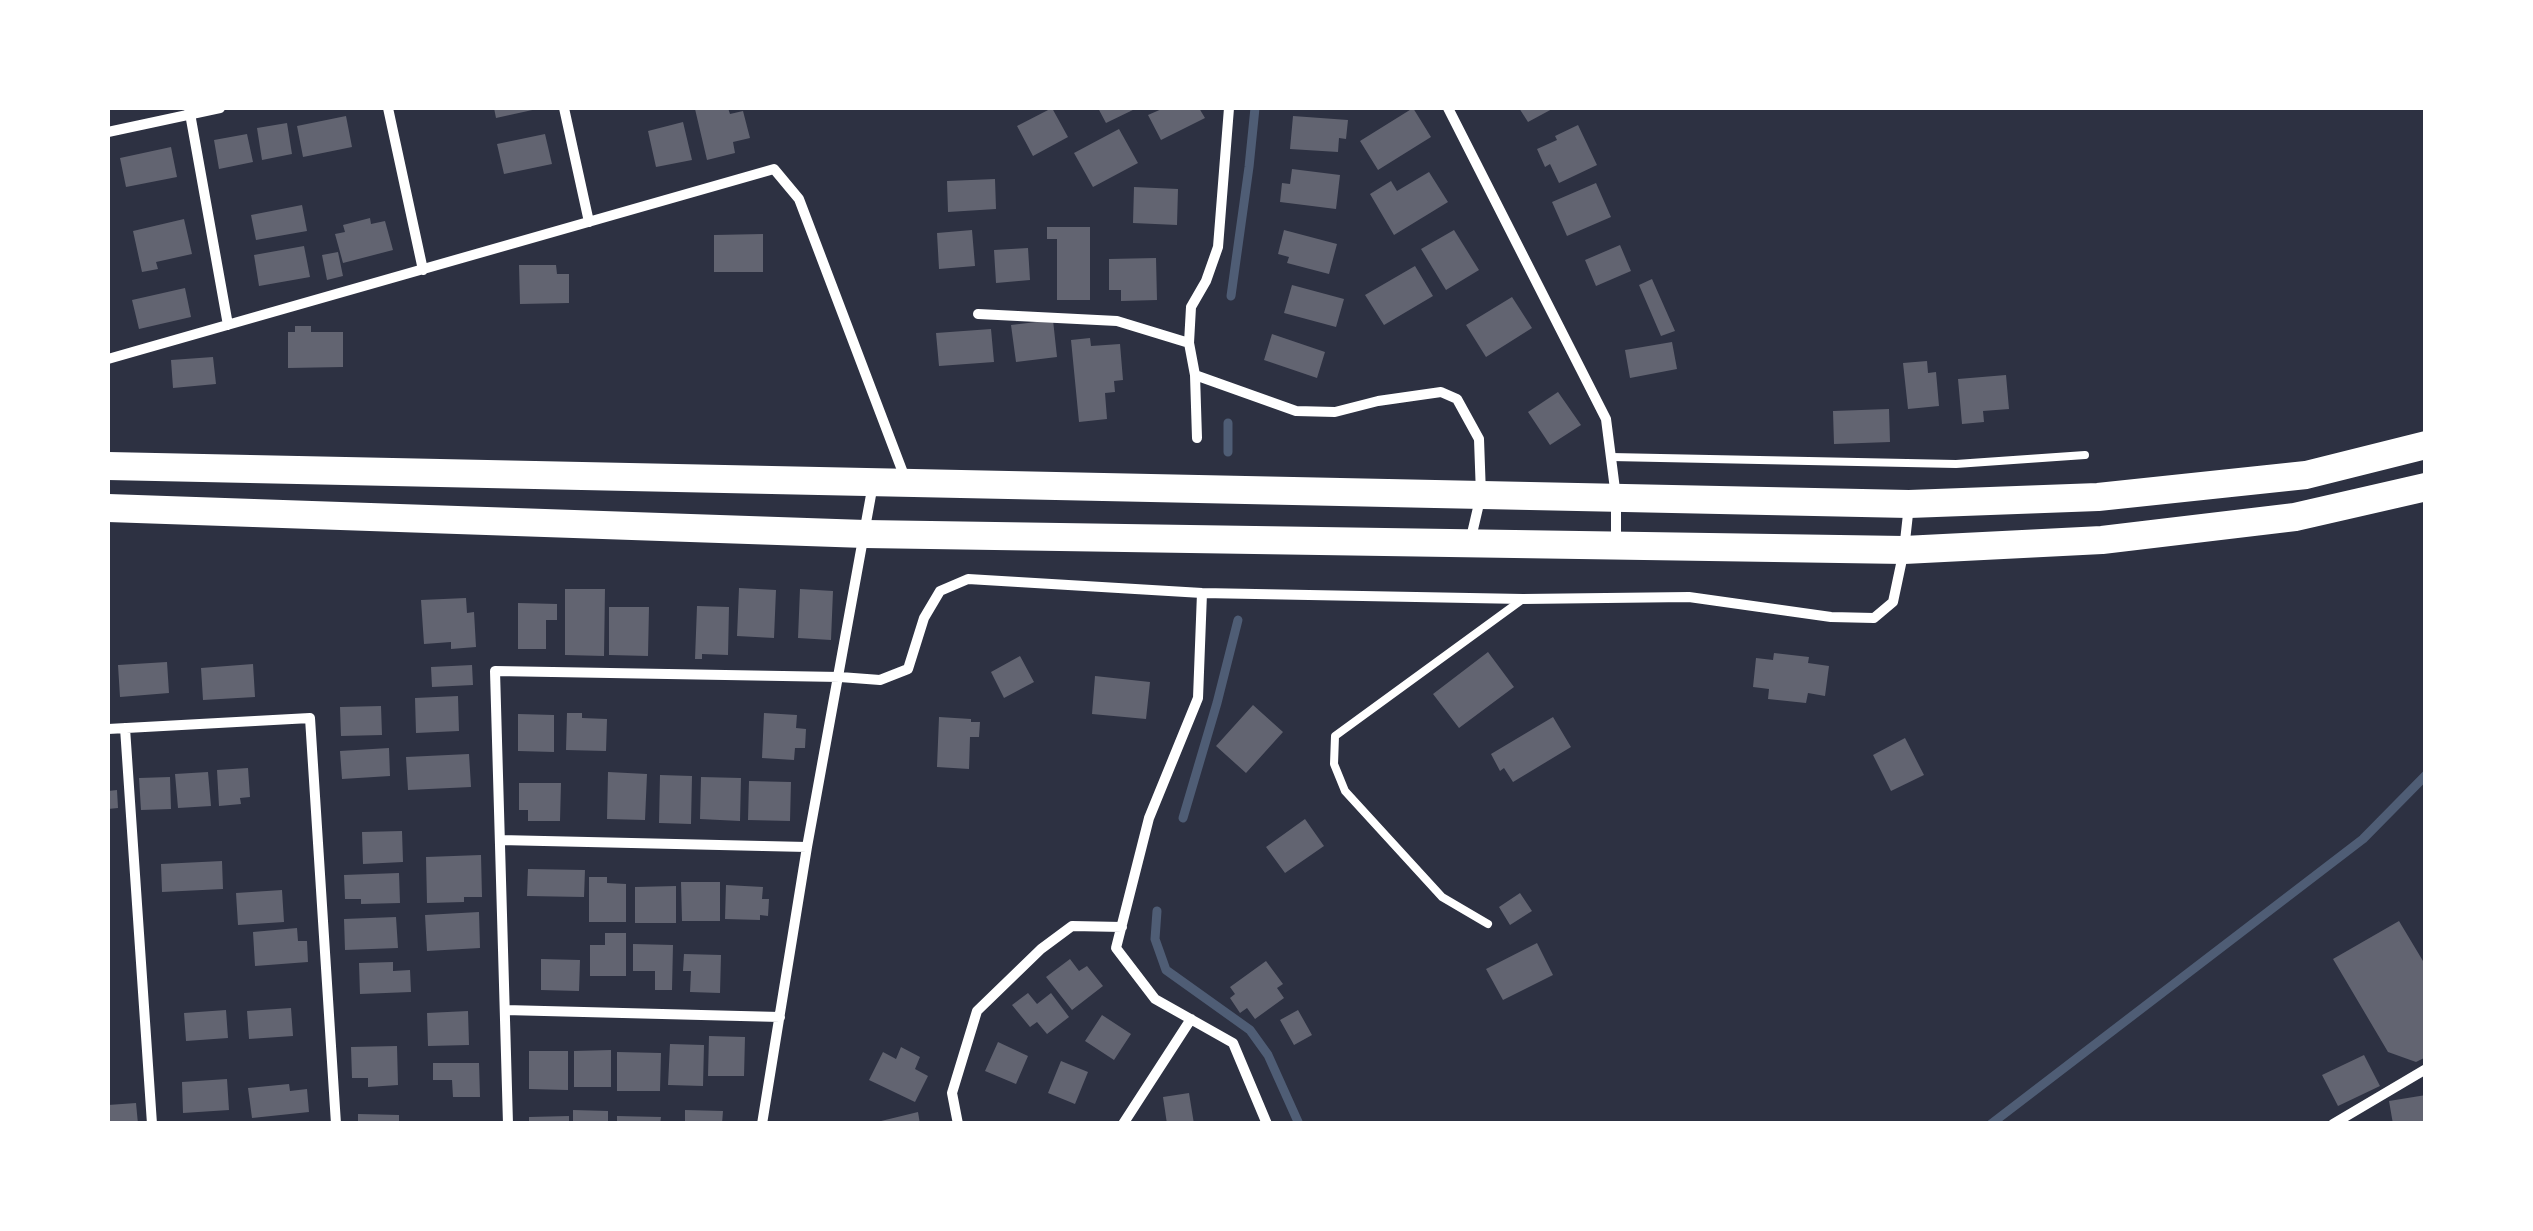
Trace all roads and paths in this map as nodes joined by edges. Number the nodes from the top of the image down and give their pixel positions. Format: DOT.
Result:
graph roads {
  1 [pos="220,108"];
  2 [pos="388,108"];
  3 [pos="564,108"];
  4 [pos="1229,108"];
  5 [pos="1448,108"];
  6 [pos="189,111"];
  7 [pos="108,132"];
  8 [pos="589,222"];
  9 [pos="422,270"];
  10 [pos="978,314"];
  11 [pos="228,325"];
  12 [pos="1189,344"];
  13 [pos="108,360"];
  14 [pos="1196,375"];
  15 [pos="1197,438"];
  16 [pos="2426,445"];
  17 [pos="2085,456"];
  18 [pos="1611,457"];
  19 [pos="108,466"];
  20 [pos="873,483"];
  21 [pos="908,484"];
  22 [pos="2426,486"];
  23 [pos="1482,495"];
  24 [pos="1616,497"];
  25 [pos="1909,504"];
  26 [pos="108,508"];
  27 [pos="866,534"];
  28 [pos="1470,543"];
  29 [pos="1616,547"];
  30 [pos="1904,550"];
  31 [pos="1202,593"];
  32 [pos="1522,599"];
  33 [pos="840,677"];
  34 [pos="125,728"];
  35 [pos="108,729"];
  36 [pos="500,840"];
  37 [pos="807,847"];
  38 [pos="1488,924"];
  39 [pos="1122,927"];
  40 [pos="505,1010"];
  41 [pos="780,1017"];
  42 [pos="1191,1019"];
  43 [pos="2426,1070"];
  44 [pos="152,1124"];
  45 [pos="336,1124"];
  46 [pos="508,1124"];
  47 [pos="762,1124"];
  48 [pos="958,1124"];
  49 [pos="1123,1124"];
  50 [pos="1267,1124"];
  51 [pos="2333,1124"];
  1 -- 6 [label="street"];
  2 -- 9 [label="street"];
  3 -- 8 [label="street"];
  4 -- 12 [label="street"];
  5 -- 18 [label="street"];
  6 -- 7 [label="street"];
  6 -- 11 [label="street"];
  8 -- 9 [label="street"];
  8 -- 21 [label="street"];
  9 -- 11 [label="street"];
  10 -- 12 [label="street"];
  11 -- 13 [label="street"];
  12 -- 14 [label="street"];
  14 -- 15 [label="street"];
  14 -- 23 [label="street"];
  16 -- 25 [label="highway"];
  17 -- 18 [label="lane"];
  18 -- 24 [label="street"];
  19 -- 20 [label="highway"];
  20 -- 21 [label="highway"];
  20 -- 27 [label="street"];
  21 -- 23 [label="highway"];
  22 -- 30 [label="highway"];
  23 -- 24 [label="highway"];
  23 -- 28 [label="street"];
  24 -- 25 [label="highway"];
  24 -- 29 [label="street"];
  25 -- 30 [label="street"];
  26 -- 27 [label="highway"];
  27 -- 28 [label="highway"];
  27 -- 33 [label="street"];
  28 -- 29 [label="highway"];
  29 -- 30 [label="highway"];
  30 -- 32 [label="street"];
  31 -- 32 [label="street"];
  31 -- 33 [label="street"];
  31 -- 39 [label="street"];
  32 -- 38 [label="lane"];
  33 -- 36 [label="street"];
  33 -- 37 [label="street"];
  34 -- 35 [label="street"];
  34 -- 44 [label="street"];
  34 -- 45 [label="street"];
  36 -- 37 [label="street"];
  36 -- 40 [label="street"];
  37 -- 41 [label="street"];
  39 -- 42 [label="street"];
  39 -- 48 [label="street"];
  40 -- 41 [label="street"];
  40 -- 46 [label="street"];
  41 -- 47 [label="street"];
  42 -- 49 [label="street"];
  42 -- 50 [label="street"];
  43 -- 51 [label="street"];
}
